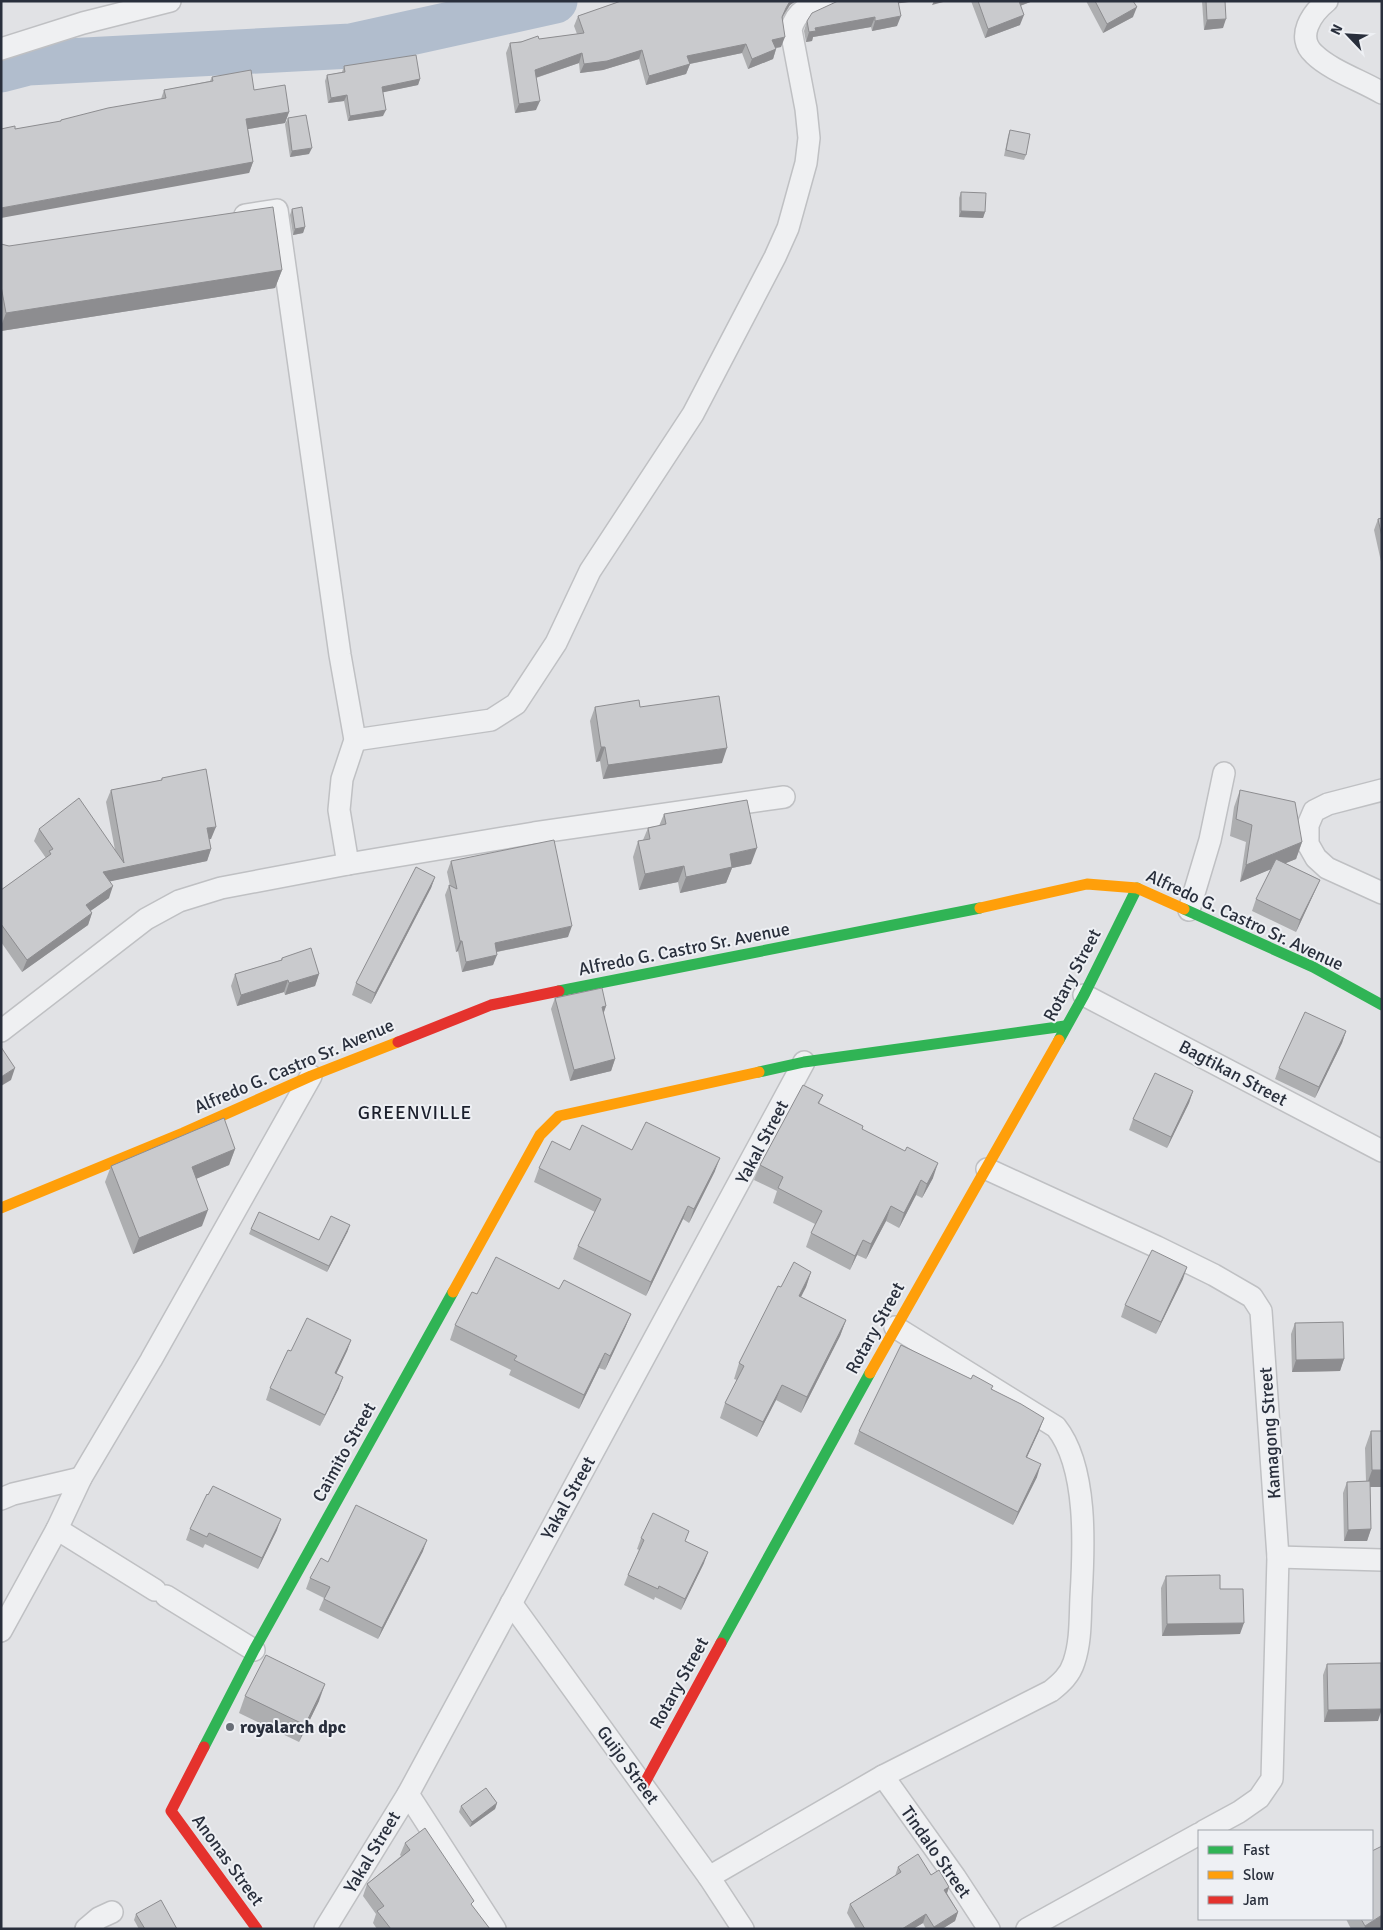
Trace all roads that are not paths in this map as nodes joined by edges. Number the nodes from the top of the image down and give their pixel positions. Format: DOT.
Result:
graph roads {
  1 [pos="170,1"];
  2 [pos="828,1"];
  3 [pos="1317,4"];
  4 [pos="1,49"];
  5 [pos="1382,93"];
  6 [pos="227,217"];
  7 [pos="354,740"];
  8 [pos="1224,773"];
  9 [pos="1382,790"];
  10 [pos="784,797"];
  11 [pos="348,864"];
  12 [pos="1138,888"];
  13 [pos="1382,893"];
  14 [pos="1189,910"];
  15 [pos="1084,994"];
  16 [pos="1382,1006"];
  17 [pos="1065,1026"];
  18 [pos="1,1031"];
  19 [pos="804,1062"];
  20 [pos="311,1076"];
  21 [pos="1382,1151"];
  22 [pos="987,1169"];
  23 [pos="1,1208"];
  24 [pos="895,1326"];
  25 [pos="81,1478"];
  26 [pos="1,1498"];
  27 [pos="57,1529"];
  28 [pos="1278,1557"];
  29 [pos="1382,1560"];
  30 [pos="511,1603"];
  31 [pos="1,1631"];
  32 [pos="254,1650"];
  33 [pos="883,1776"];
  34 [pos="643,1786"];
  35 [pos="408,1794"];
  36 [pos="171,1812"];
  37 [pos="1206,1830"];
  38 [pos="1198,1835"];
  39 [pos="709,1877"];
  40 [pos="112,1912"];
  41 [pos="86,1929"];
  42 [pos="257,1929"];
  43 [pos="325,1929"];
  44 [pos="495,1929"];
  45 [pos="743,1929"];
  46 [pos="989,1929"];
  47 [pos="1027,1929"];
  1 -- 4 [label="street"];
  2 -- 7 [label="street"];
  3 -- 5 [label="street"];
  6 -- 7 [label="street"];
  7 -- 11 [label="street"];
  8 -- 14 [label="street"];
  9 -- 13 [label="street"];
  10 -- 11 [label="street"];
  11 -- 18 [label="street"];
  12 -- 14 [label="street, Alfredo G. Castro Sr. Avenue"];
  12 -- 15 [label="street, Rotary Street"];
  12 -- 20 [label="street, Alfredo G. Castro Sr. Avenue"];
  14 -- 16 [label="street, Alfredo G. Castro Sr. Avenue"];
  15 -- 17 [label="street, Rotary Street"];
  15 -- 21 [label="street, Bagtikan Street"];
  17 -- 19 [label="street"];
  17 -- 22 [label="street, Rotary Street"];
  19 -- 30 [label="street, Yakal Street"];
  19 -- 32 [label="street, Caimito Street"];
  20 -- 23 [label="street, Alfredo G. Castro Sr. Avenue"];
  20 -- 25 [label="street"];
  22 -- 24 [label="street, Rotary Street"];
  22 -- 28 [label="street, Kamagong Street"];
  24 -- 33 [label="street"];
  24 -- 34 [label="street, Rotary Street"];
  25 -- 26 [label="street"];
  25 -- 27 [label="street"];
  27 -- 31 [label="street"];
  27 -- 32 [label="street"];
  28 -- 29 [label="street"];
  28 -- 37 [label="street, Kamagong Street"];
  30 -- 34 [label="street, Guijo Street"];
  30 -- 35 [label="street, Yakal Street"];
  32 -- 36 [label="street, Caimito Street"];
  33 -- 39 [label="street"];
  33 -- 46 [label="street, Tindalo Street"];
  34 -- 39 [label="street, Guijo Street"];
  35 -- 43 [label="street, Yakal Street"];
  35 -- 44 [label="street"];
  36 -- 42 [label="street, Anonas Street"];
  38 -- 47 [label="street"];
  39 -- 45 [label="street, Guijo Street"];
  40 -- 41 [label="street"];
}
